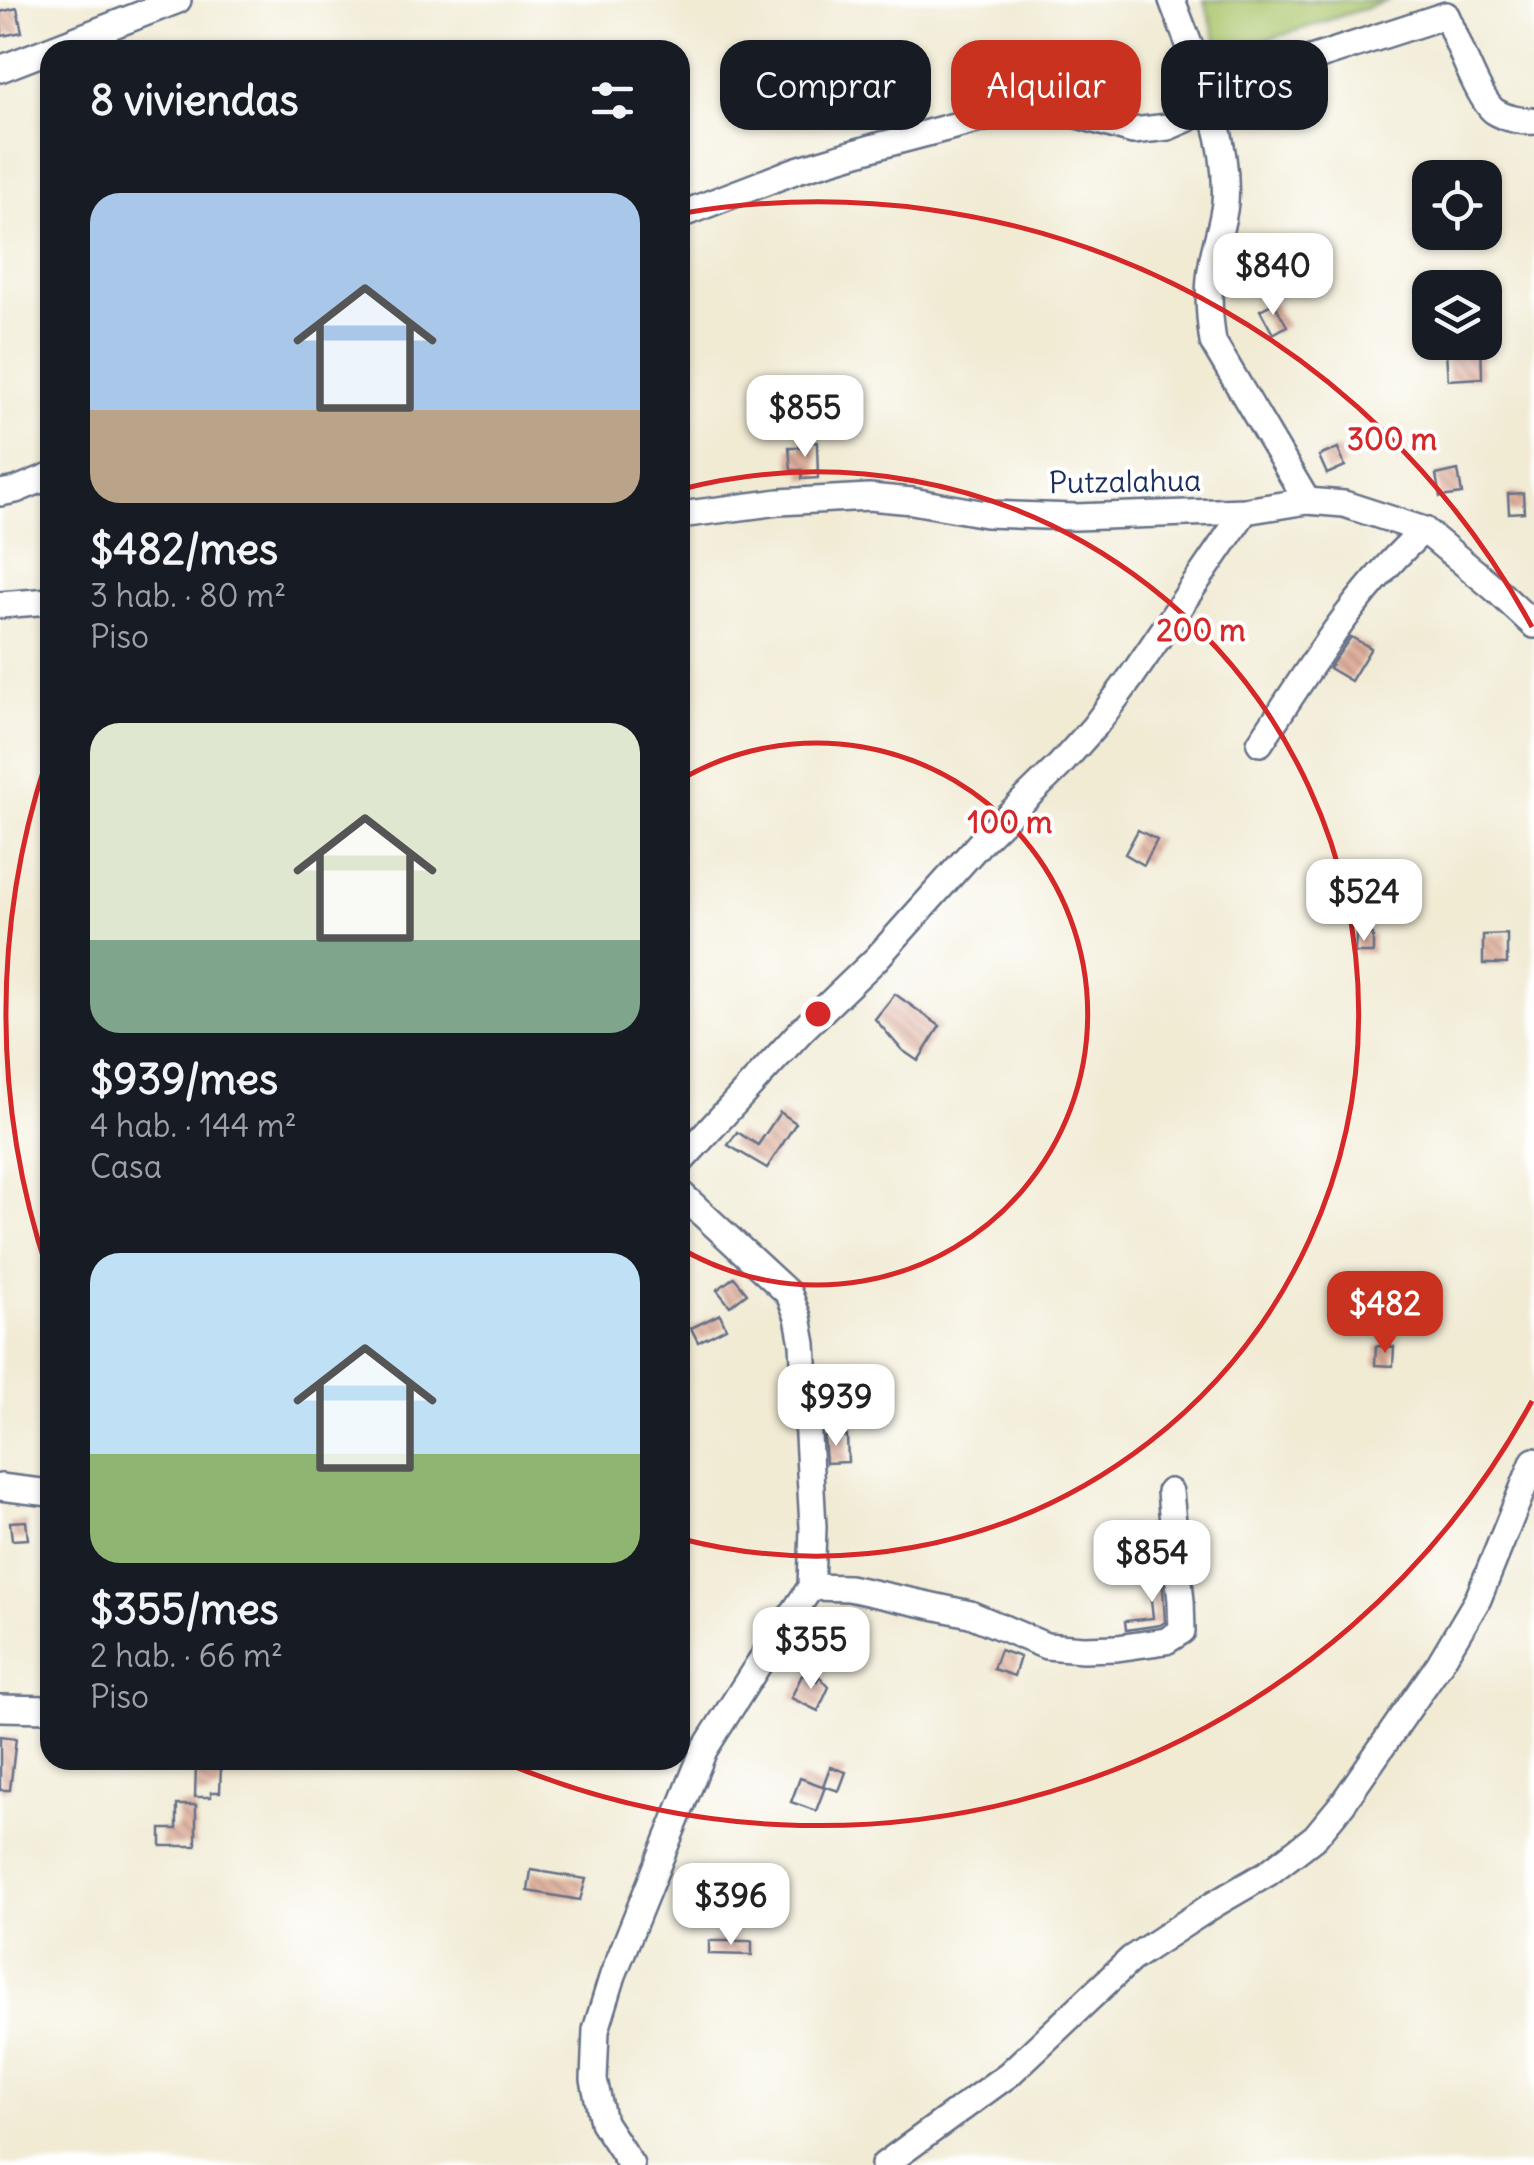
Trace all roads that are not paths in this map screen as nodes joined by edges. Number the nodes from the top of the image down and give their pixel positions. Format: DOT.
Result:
graph roads {
  1 [pos="178,0"];
  2 [pos="1172,0"];
  3 [pos="1453,7"];
  4 [pos="75,40"];
  5 [pos="1187,40"];
  6 [pos="1328,51"];
  7 [pos="40,53"];
  8 [pos="0,69"];
  9 [pos="1534,122"];
  10 [pos="1161,129"];
  11 [pos="1217,130"];
  12 [pos="690,211"];
  13 [pos="40,480"];
  14 [pos="0,493"];
  15 [pos="1306,501"];
  16 [pos="1246,511"];
  17 [pos="690,515"];
  18 [pos="1424,530"];
  19 [pos="40,602"];
  20 [pos="0,605"];
  21 [pos="1534,625"];
  22 [pos="1260,743"];
  23 [pos="690,1151"];
  24 [pos="690,1201"];
  25 [pos="1534,1462"];
  26 [pos="0,1487"];
  27 [pos="40,1492"];
  28 [pos="1170,1492"];
  29 [pos="811,1587"];
  30 [pos="0,1708"];
  31 [pos="40,1709"];
  32 [pos="692,1749"];
  33 [pos="685,1770"];
  34 [pos="630,2165"];
  35 [pos="884,2165"];
  1 -- 4 [label="street"];
  2 -- 5 [label="street"];
  3 -- 6 [label="street"];
  3 -- 9 [label="street"];
  7 -- 8 [label="street"];
  10 -- 12 [label="street"];
  11 -- 15 [label="street"];
  13 -- 14 [label="street"];
  15 -- 16 [label="street, Putzalahua"];
  15 -- 18 [label="street, Putzalahua"];
  16 -- 17 [label="street, Putzalahua"];
  16 -- 23 [label="street"];
  18 -- 21 [label="street, Putzalahua"];
  18 -- 22 [label="street"];
  19 -- 20 [label="street"];
  24 -- 29 [label="street"];
  25 -- 35 [label="street"];
  26 -- 27 [label="street"];
  28 -- 29 [label="street"];
  29 -- 32 [label="street"];
  30 -- 31 [label="street"];
  33 -- 34 [label="street"];
}
